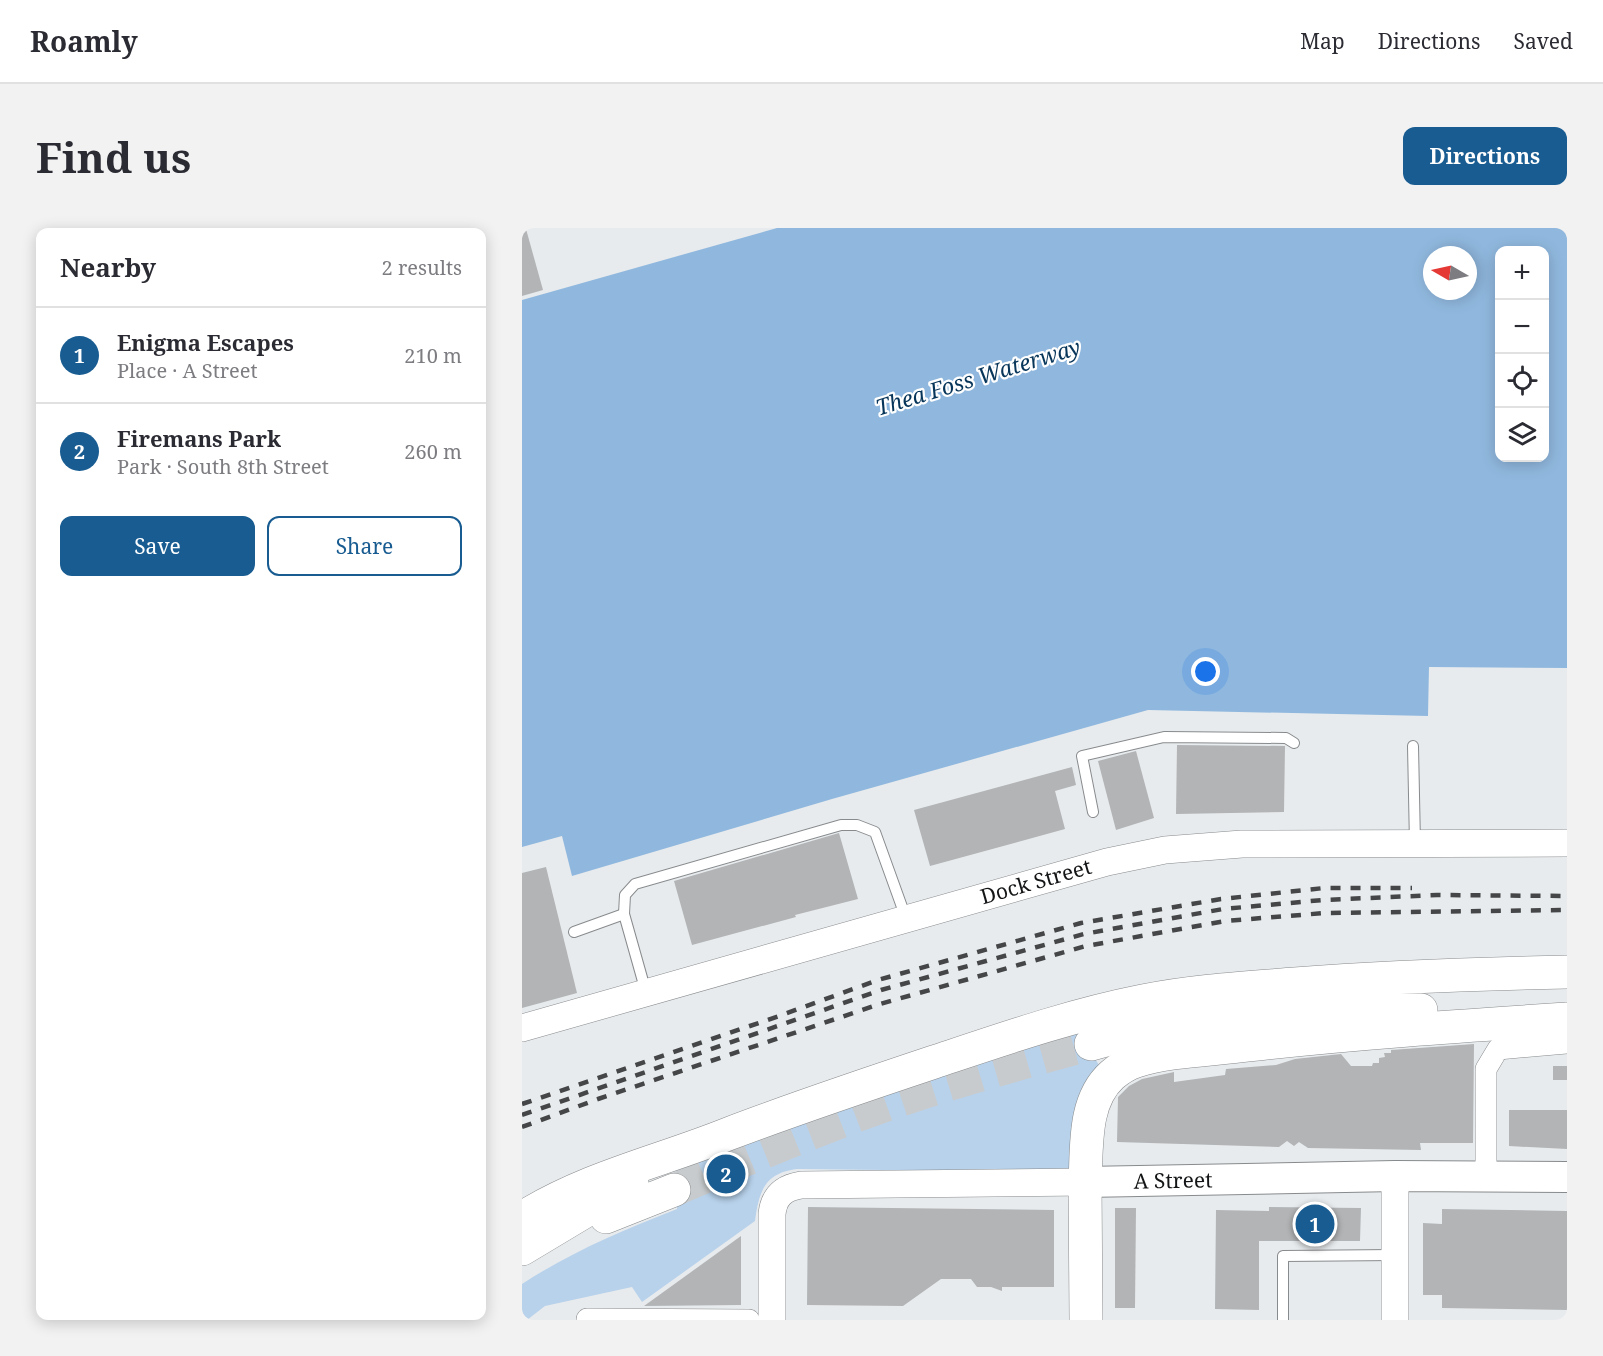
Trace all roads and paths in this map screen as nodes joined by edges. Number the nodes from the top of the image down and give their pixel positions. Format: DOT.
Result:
graph roads {
  1 [pos="1294,743"];
  2 [pos="1413,746"];
  3 [pos="1093,812"];
  4 [pos="1567,843"];
  5 [pos="1414,844"];
  6 [pos="624,914"];
  7 [pos="906,918"];
  8 [pos="574,932"];
  9 [pos="1567,972"];
  10 [pos="646,992"];
  11 [pos="1567,1013"];
  12 [pos="1567,1019"];
  13 [pos="522,1028"];
  14 [pos="1567,1043"];
  15 [pos="1091,1044"];
  16 [pos="725,1136"];
  17 [pos="1395,1176"];
  18 [pos="1486,1177"];
  19 [pos="1567,1177"];
  20 [pos="1086,1182"];
  21 [pos="674,1190"];
  22 [pos="522,1218"];
  23 [pos="1395,1255"];
  24 [pos="528,1257"];
  25 [pos="587,1319"];
  26 [pos="748,1320"];
  27 [pos="772,1320"];
  28 [pos="1086,1320"];
  29 [pos="1283,1320"];
  30 [pos="1395,1320"];
  1 -- 3 [label="lane"];
  2 -- 5 [label="lane"];
  4 -- 5 [label="street, Dock Street"];
  5 -- 7 [label="street, Dock Street"];
  6 -- 7 [label="lane"];
  6 -- 8 [label="lane"];
  6 -- 10 [label="lane"];
  7 -- 10 [label="street, Dock Street"];
  9 -- 16 [label="main road"];
  10 -- 13 [label="street, Dock Street"];
  11 -- 15 [label="main road"];
  12 -- 20 [label="main road"];
  14 -- 18 [label="street"];
  16 -- 22 [label="main road"];
  16 -- 24 [label="main road"];
  17 -- 18 [label="main road, A Street"];
  17 -- 20 [label="main road, A Street"];
  17 -- 23 [label="street"];
  18 -- 19 [label="main road, A Street"];
  20 -- 27 [label="street, A Street"];
  20 -- 28 [label="main road"];
  21 -- 24 [label="main road"];
  23 -- 29 [label="lane"];
  23 -- 30 [label="street"];
  25 -- 26 [label="street"];
}
